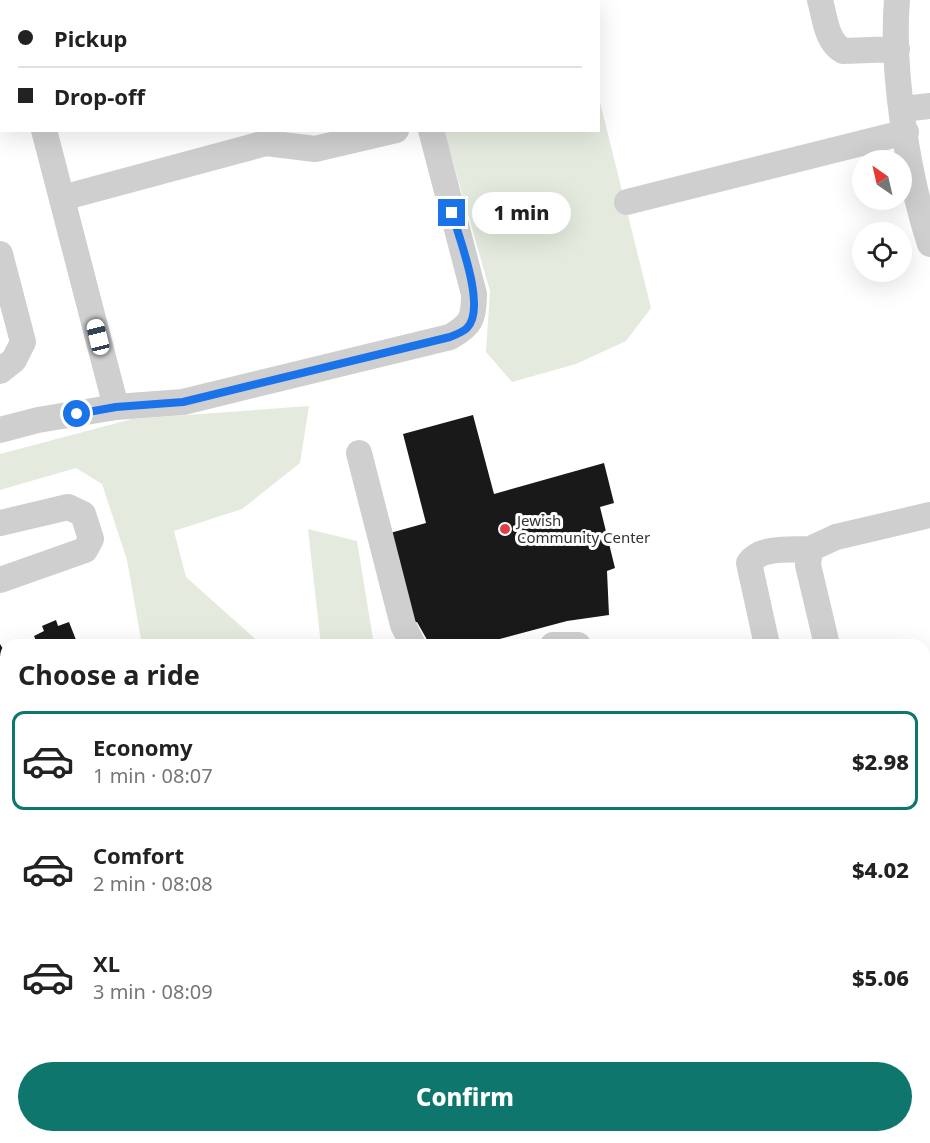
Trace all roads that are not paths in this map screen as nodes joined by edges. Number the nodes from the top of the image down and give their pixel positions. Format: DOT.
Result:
graph roads {
  1 [pos="820,0"];
  2 [pos="897,0"];
  3 [pos="897,49"];
  4 [pos="930,106"];
  5 [pos="904,121"];
  6 [pos="45,132"];
  7 [pos="387,132"];
  8 [pos="432,132"];
  9 [pos="293,138"];
  10 [pos="62,198"];
  11 [pos="627,202"];
  12 [pos="930,244"];
  13 [pos="0,254"];
  14 [pos="0,371"];
  15 [pos="116,407"];
  16 [pos="0,430"];
  17 [pos="359,453"];
  18 [pos="930,515"];
  19 [pos="0,523"];
  20 [pos="810,549"];
  21 [pos="0,580"];
  22 [pos="410,639"];
  23 [pos="766,639"];
  24 [pos="826,639"];
  1 -- 3 [label="street"];
  2 -- 3 [label="street"];
  3 -- 5 [label="street"];
  4 -- 5 [label="street"];
  5 -- 11 [label="street"];
  5 -- 12 [label="street"];
  6 -- 10 [label="street"];
  7 -- 9 [label="street"];
  8 -- 15 [label="street"];
  9 -- 10 [label="street"];
  10 -- 15 [label="street"];
  13 -- 14 [label="street"];
  15 -- 16 [label="street"];
  17 -- 22 [label="street"];
  18 -- 20 [label="street"];
  19 -- 21 [label="street"];
  20 -- 23 [label="street"];
  20 -- 24 [label="street"];
}
